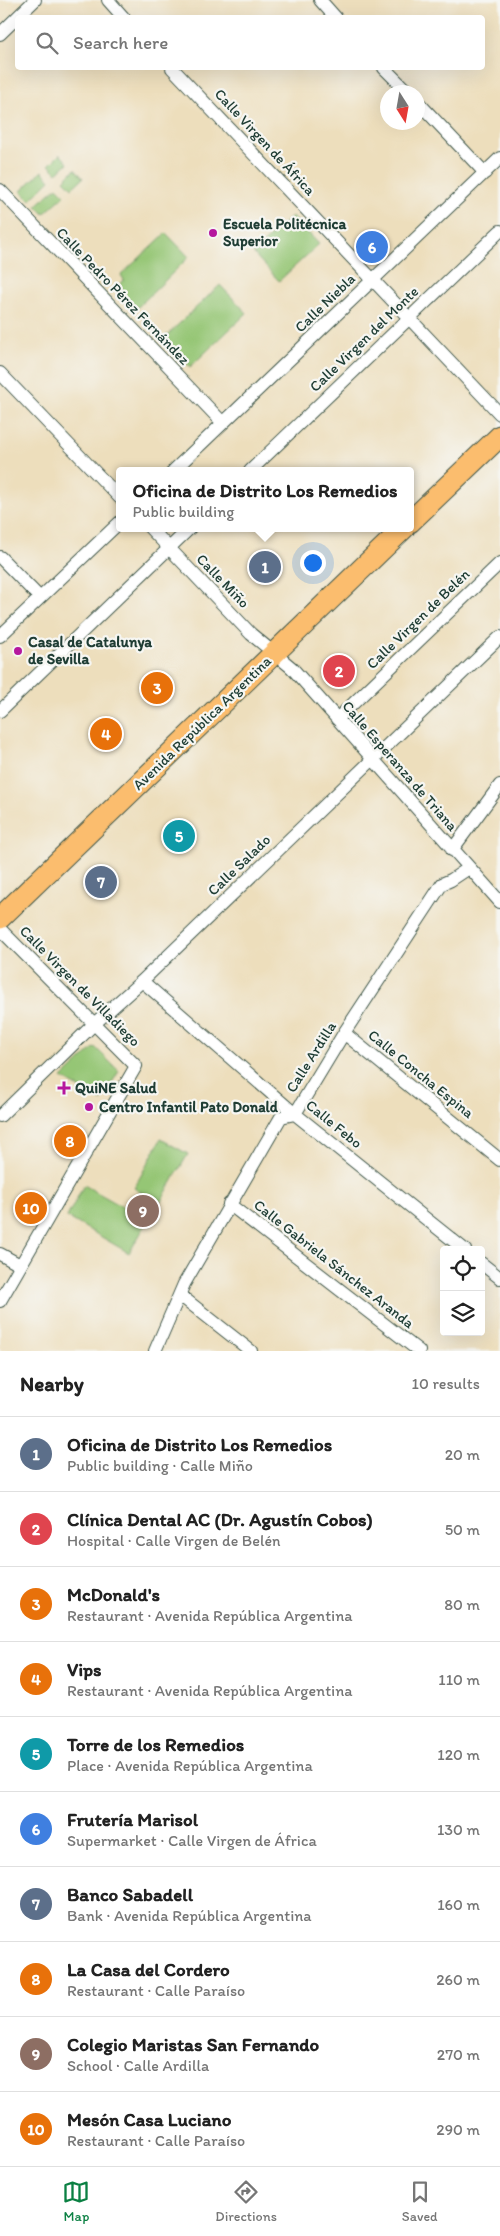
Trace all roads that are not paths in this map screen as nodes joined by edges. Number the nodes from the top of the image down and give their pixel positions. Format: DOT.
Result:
graph roads {
  1 [pos="35,0"];
  2 [pos="108,0"];
  3 [pos="320,0"];
  4 [pos="20,15"];
  5 [pos="121,15"];
  6 [pos="333,15"];
  7 [pos="15,19"];
  8 [pos="0,34"];
  9 [pos="174,70"];
  10 [pos="386,70"];
  11 [pos="401,85"];
  12 [pos="425,109"];
  13 [pos="500,158"];
  14 [pos="485,173"];
  15 [pos="0,190"];
  16 [pos="500,231"];
  17 [pos="373,280"];
  18 [pos="409,318"];
  19 [pos="0,373"];
  20 [pos="500,414"];
  21 [pos="223,423"];
  22 [pos="500,436"];
  23 [pos="177,467"];
  24 [pos="254,467"];
  25 [pos="116,494"];
  26 [pos="414,518"];
  27 [pos="116,526"];
  28 [pos="154,532"];
  29 [pos="186,532"];
  30 [pos="400,532"];
  31 [pos="169,548"];
  32 [pos="0,557"];
  33 [pos="500,563"];
  34 [pos="40,598"];
  35 [pos="0,636"];
  36 [pos="500,637"];
  37 [pos="274,653"];
  38 [pos="0,711"];
  39 [pos="338,719"];
  40 [pos="373,758"];
  41 [pos="500,786"];
  42 [pos="452,850"];
  43 [pos="469,868"];
  44 [pos="500,902"];
  45 [pos="0,918"];
  46 [pos="0,929"];
  47 [pos="142,981"];
  48 [pos="94,1024"];
  49 [pos="344,1033"];
  50 [pos="294,1114"];
  51 [pos="0,1116"];
  52 [pos="500,1160"];
  53 [pos="229,1204"];
  54 [pos="460,1246"];
  55 [pos="0,1254"];
  56 [pos="20,1266"];
  57 [pos="485,1266"];
  58 [pos="500,1278"];
  59 [pos="181,1296"];
  60 [pos="0,1301"];
  61 [pos="155,1351"];
  62 [pos="251,1351"];
  63 [pos="419,1351"];
  1 -- 4 [label="street"];
  2 -- 5 [label="street"];
  3 -- 6 [label="street"];
  7 -- 8 [label="street"];
  9 -- 17 [label="street, Calle Virgen de África"];
  10 -- 11 [label="street"];
  12 -- 14 [label="street"];
  13 -- 14 [label="street, Calle Niebla"];
  14 -- 17 [label="street, Calle Niebla"];
  15 -- 21 [label="street, Calle Pedro Pérez Fernández"];
  16 -- 18 [label="street, Calle Virgen del Monte"];
  17 -- 18 [label="street, Calle Virgen de África"];
  17 -- 21 [label="street, Calle Niebla"];
  18 -- 20 [label="street, Calle Virgen de África"];
  18 -- 24 [label="street, Calle Virgen del Monte"];
  19 -- 25 [label="street"];
  21 -- 23 [label="street, Calle Niebla"];
  22 -- 26 [label="main road"];
  27 -- 34 [label="street"];
  28 -- 31 [label="street, Calle Miño"];
  29 -- 31 [label="street"];
  30 -- 37 [label="main road, Avenida República Argentina"];
  31 -- 37 [label="street, Calle Miño"];
  31 -- 38 [label="street"];
  32 -- 34 [label="street"];
  33 -- 39 [label="street, Calle Virgen de Belén"];
  34 -- 35 [label="street"];
  36 -- 40 [label="street, Calle Salado"];
  37 -- 39 [label="street, Calle Esperanza de Triana"];
  37 -- 45 [label="main road, Avenida República Argentina"];
  39 -- 40 [label="street, Calle Esperanza de Triana"];
  40 -- 42 [label="street, Calle Esperanza de Triana"];
  40 -- 47 [label="street, Calle Salado"];
  41 -- 42 [label="street"];
  42 -- 43 [label="street, Calle Esperanza de Triana"];
  43 -- 44 [label="street, Calle Esperanza de Triana"];
  43 -- 49 [label="street, Calle Ardilla"];
  46 -- 48 [label="street, Calle Virgen de Villadiego"];
  47 -- 48 [label="street, Calle Salado"];
  47 -- 50 [label="street, Calle Febo"];
  48 -- 51 [label="street, Calle Salado"];
  48 -- 56 [label="street, Calle Virgen de Villadiego"];
  49 -- 50 [label="street, Calle Ardilla"];
  49 -- 52 [label="street, Calle Concha Espina"];
  50 -- 53 [label="street, Calle Ardilla"];
  50 -- 54 [label="street, Calle Febo"];
  53 -- 59 [label="street, Calle Ardilla"];
  53 -- 63 [label="street, Calle Gabriela Sánchez Aranda"];
  55 -- 56 [label="street"];
  56 -- 60 [label="street"];
  57 -- 58 [label="street"];
  59 -- 61 [label="street, Calle Ardilla"];
  59 -- 62 [label="street"];
}
